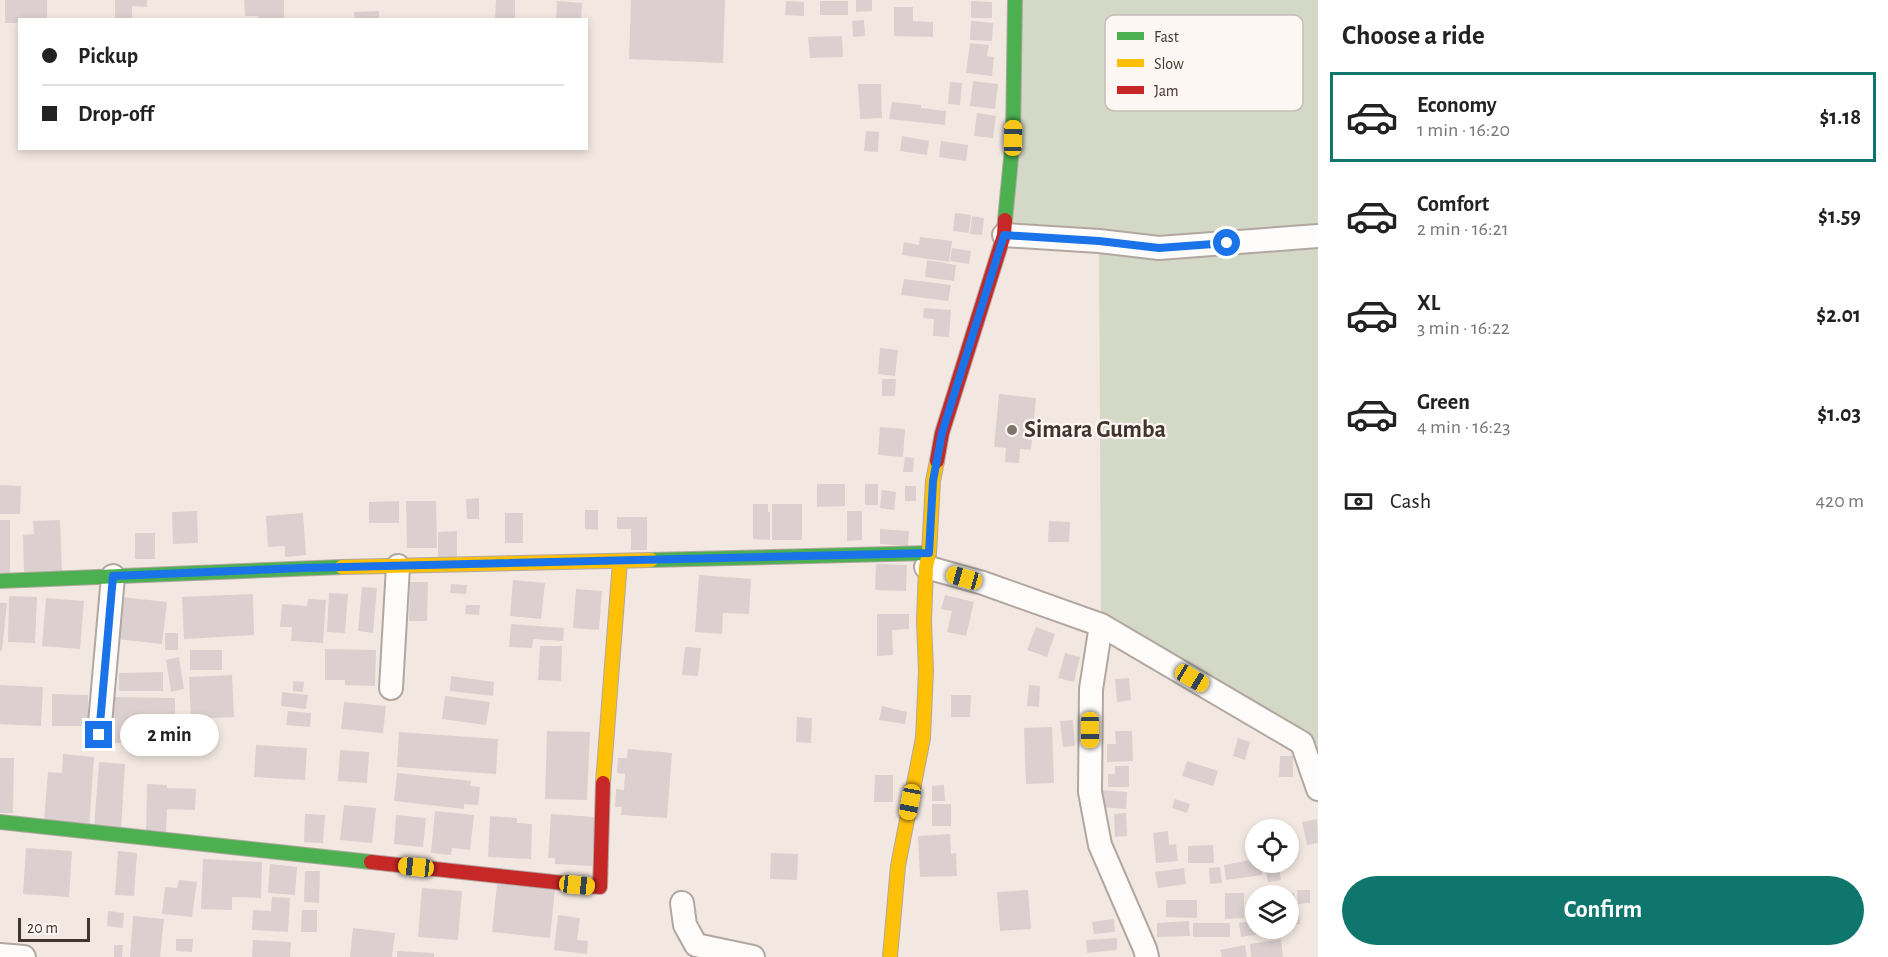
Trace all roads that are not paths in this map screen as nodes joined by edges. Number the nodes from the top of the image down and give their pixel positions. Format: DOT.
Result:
graph roads {
  1 [pos="1015,0"];
  2 [pos="1004,235"];
  3 [pos="1318,236"];
  4 [pos="927,560"];
  5 [pos="620,561"];
  6 [pos="398,566"];
  7 [pos="113,576"];
  8 [pos="0,581"];
  9 [pos="1101,625"];
  10 [pos="391,688"];
  11 [pos="99,735"];
  12 [pos="1318,789"];
  13 [pos="0,822"];
  14 [pos="682,903"];
  15 [pos="0,955"];
  16 [pos="24,957"];
  17 [pos="753,957"];
  18 [pos="890,957"];
  19 [pos="1147,957"];
  1 -- 2 [label="street"];
  2 -- 3 [label="street"];
  2 -- 4 [label="street"];
  4 -- 5 [label="street"];
  4 -- 9 [label="street"];
  4 -- 18 [label="street"];
  5 -- 6 [label="street"];
  5 -- 13 [label="street"];
  6 -- 7 [label="street"];
  6 -- 10 [label="street"];
  7 -- 8 [label="street"];
  7 -- 11 [label="street"];
  9 -- 12 [label="street"];
  9 -- 19 [label="street"];
  14 -- 17 [label="street"];
  15 -- 16 [label="street"];
}
